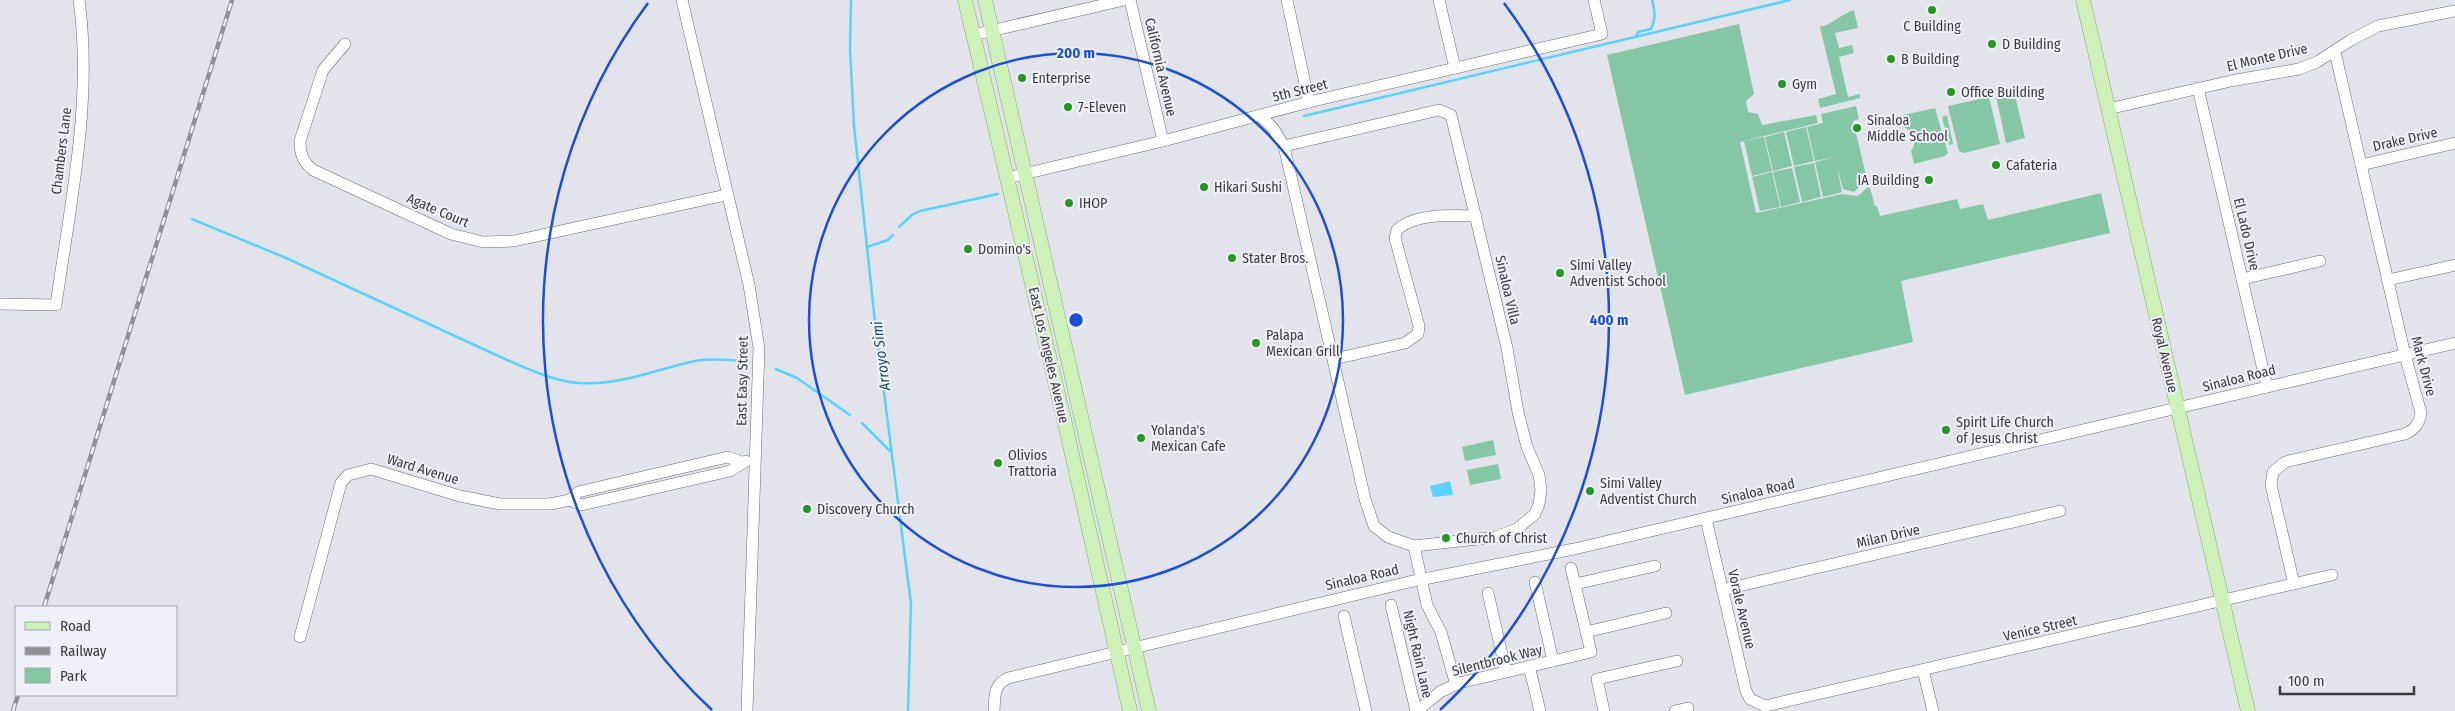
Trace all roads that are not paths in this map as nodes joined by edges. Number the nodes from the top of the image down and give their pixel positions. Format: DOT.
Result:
graph roads {
  1 [pos="79,0"];
  2 [pos="682,0"];
  3 [pos="965,0"];
  4 [pos="985,0"];
  5 [pos="1124,0"];
  6 [pos="1130,0"];
  7 [pos="1287,0"];
  8 [pos="1438,0"];
  9 [pos="1594,0"];
  10 [pos="2082,0"];
  11 [pos="2455,11"];
  12 [pos="992,31"];
  13 [pos="973,35"];
  14 [pos="345,44"];
  15 [pos="2335,52"];
  16 [pos="1454,68"];
  17 [pos="2198,88"];
  18 [pos="1310,102"];
  19 [pos="2108,109"];
  20 [pos="1260,116"];
  21 [pos="1163,141"];
  22 [pos="2455,143"];
  23 [pos="1284,146"];
  24 [pos="2361,165"];
  25 [pos="1025,173"];
  26 [pos="1007,178"];
  27 [pos="726,195"];
  28 [pos="1476,216"];
  29 [pos="2320,261"];
  30 [pos="2455,265"];
  31 [pos="2242,279"];
  32 [pos="2388,280"];
  33 [pos="0,304"];
  34 [pos="2455,343"];
  35 [pos="2405,355"];
  36 [pos="1334,359"];
  37 [pos="2267,387"];
  38 [pos="2177,409"];
  39 [pos="755,459"];
  40 [pos="741,462"];
  41 [pos="634,478"];
  42 [pos="637,492"];
  43 [pos="570,500"];
  44 [pos="2060,511"];
  45 [pos="1706,519"];
  46 [pos="1414,546"];
  47 [pos="1655,566"];
  48 [pos="1571,568"];
  49 [pos="2332,575"];
  50 [pos="1421,577"];
  51 [pos="1535,582"];
  52 [pos="1575,584"];
  53 [pos="2294,584"];
  54 [pos="1722,590"];
  55 [pos="1488,593"];
  56 [pos="2222,601"];
  57 [pos="1391,605"];
  58 [pos="1666,613"];
  59 [pos="1344,616"];
  60 [pos="1586,632"];
  61 [pos="300,637"];
  62 [pos="1134,648"];
  63 [pos="1116,653"];
  64 [pos="1677,660"];
  65 [pos="1553,661"];
  66 [pos="1529,666"];
  67 [pos="1924,670"];
  68 [pos="1506,672"];
  69 [pos="1456,684"];
  70 [pos="1755,702"];
  71 [pos="1688,708"];
  72 [pos="747,711"];
  73 [pos="994,711"];
  74 [pos="1130,711"];
  75 [pos="1149,711"];
  76 [pos="1366,711"];
  77 [pos="1416,711"];
  78 [pos="1540,711"];
  79 [pos="1604,711"];
  80 [pos="1675,711"];
  81 [pos="1933,711"];
  82 [pos="2248,711"];
  1 -- 33 [label="street, Chambers Lane"];
  2 -- 27 [label="street, East Easy Street"];
  3 -- 13 [label="main road, East Los Angeles Avenue"];
  4 -- 12 [label="main road, East Los Angeles Avenue"];
  5 -- 12 [label="street"];
  6 -- 21 [label="street, California Avenue"];
  7 -- 18 [label="street"];
  8 -- 16 [label="street"];
  9 -- 16 [label="street, 5th Street"];
  10 -- 19 [label="main road, Royal Avenue"];
  11 -- 15 [label="street, El Monte Drive"];
  12 -- 13 [label="street"];
  12 -- 25 [label="main road, East Los Angeles Avenue"];
  13 -- 26 [label="main road, East Los Angeles Avenue"];
  14 -- 27 [label="street, Agate Court"];
  15 -- 17 [label="street, El Monte Drive"];
  15 -- 24 [label="street, Mark Drive"];
  16 -- 18 [label="street, 5th Street"];
  17 -- 19 [label="street, El Monte Drive"];
  17 -- 31 [label="street, El Lado Drive"];
  18 -- 20 [label="street, 5th Street"];
  19 -- 38 [label="main road, Royal Avenue"];
  20 -- 21 [label="street, 5th Street"];
  20 -- 23 [label="street, Sinaloa Villa"];
  21 -- 25 [label="street, 5th Street"];
  22 -- 24 [label="street, Drake Drive"];
  23 -- 28 [label="street, Sinaloa Villa"];
  23 -- 36 [label="street, Sinaloa Villa"];
  24 -- 32 [label="street, Mark Drive"];
  25 -- 26 [label="street, 5th Street"];
  25 -- 62 [label="main road, East Los Angeles Avenue"];
  26 -- 63 [label="main road, East Los Angeles Avenue"];
  27 -- 39 [label="street, East Easy Street"];
  28 -- 36 [label="street"];
  28 -- 46 [label="street, Sinaloa Villa"];
  29 -- 31 [label="street"];
  30 -- 32 [label="street"];
  31 -- 37 [label="street, El Lado Drive"];
  32 -- 35 [label="street, Mark Drive"];
  34 -- 35 [label="street, Sinaloa Road"];
  35 -- 37 [label="street, Sinaloa Road"];
  35 -- 53 [label="street, Mark Drive"];
  36 -- 46 [label="street, Sinaloa Villa"];
  37 -- 38 [label="street, Sinaloa Road"];
  38 -- 45 [label="street, Sinaloa Road"];
  38 -- 56 [label="main road, Royal Avenue"];
  39 -- 40 [label="street, Ward Avenue"];
  39 -- 72 [label="street, East Easy Street"];
  40 -- 41 [label="street, Ward Avenue"];
  40 -- 42 [label="street, Ward Avenue"];
  41 -- 42 [label="street"];
  41 -- 43 [label="street, Ward Avenue"];
  42 -- 43 [label="street, Ward Avenue"];
  43 -- 61 [label="street, Ward Avenue"];
  44 -- 54 [label="street, Milan Drive"];
  45 -- 50 [label="street, Sinaloa Road"];
  45 -- 54 [label="street, Vorale Avenue"];
  46 -- 50 [label="street"];
  47 -- 52 [label="street"];
  48 -- 52 [label="street"];
  49 -- 53 [label="street, Venice Street"];
  50 -- 62 [label="street, Sinaloa Road"];
  50 -- 69 [label="street"];
  51 -- 65 [label="street"];
  52 -- 60 [label="street"];
  53 -- 56 [label="street, Venice Street"];
  54 -- 70 [label="street, Vorale Avenue"];
  55 -- 68 [label="street"];
  56 -- 67 [label="street, Venice Street"];
  56 -- 82 [label="main road, Royal Avenue"];
  57 -- 77 [label="street, Night Rain Lane"];
  58 -- 60 [label="street"];
  59 -- 76 [label="street"];
  60 -- 65 [label="street, Silentbrook Way"];
  62 -- 63 [label="street, Sinaloa Road"];
  62 -- 75 [label="main road, East Los Angeles Avenue"];
  63 -- 73 [label="street, Sinaloa Road"];
  63 -- 74 [label="main road, East Los Angeles Avenue"];
  64 -- 79 [label="street"];
  65 -- 66 [label="street, Silentbrook Way"];
  66 -- 68 [label="street, Silentbrook Way"];
  66 -- 78 [label="street"];
  67 -- 70 [label="street, Venice Street"];
  67 -- 81 [label="street"];
  68 -- 69 [label="street, Silentbrook Way"];
  69 -- 77 [label="street, Silentbrook Way"];
  71 -- 80 [label="street"];
}
